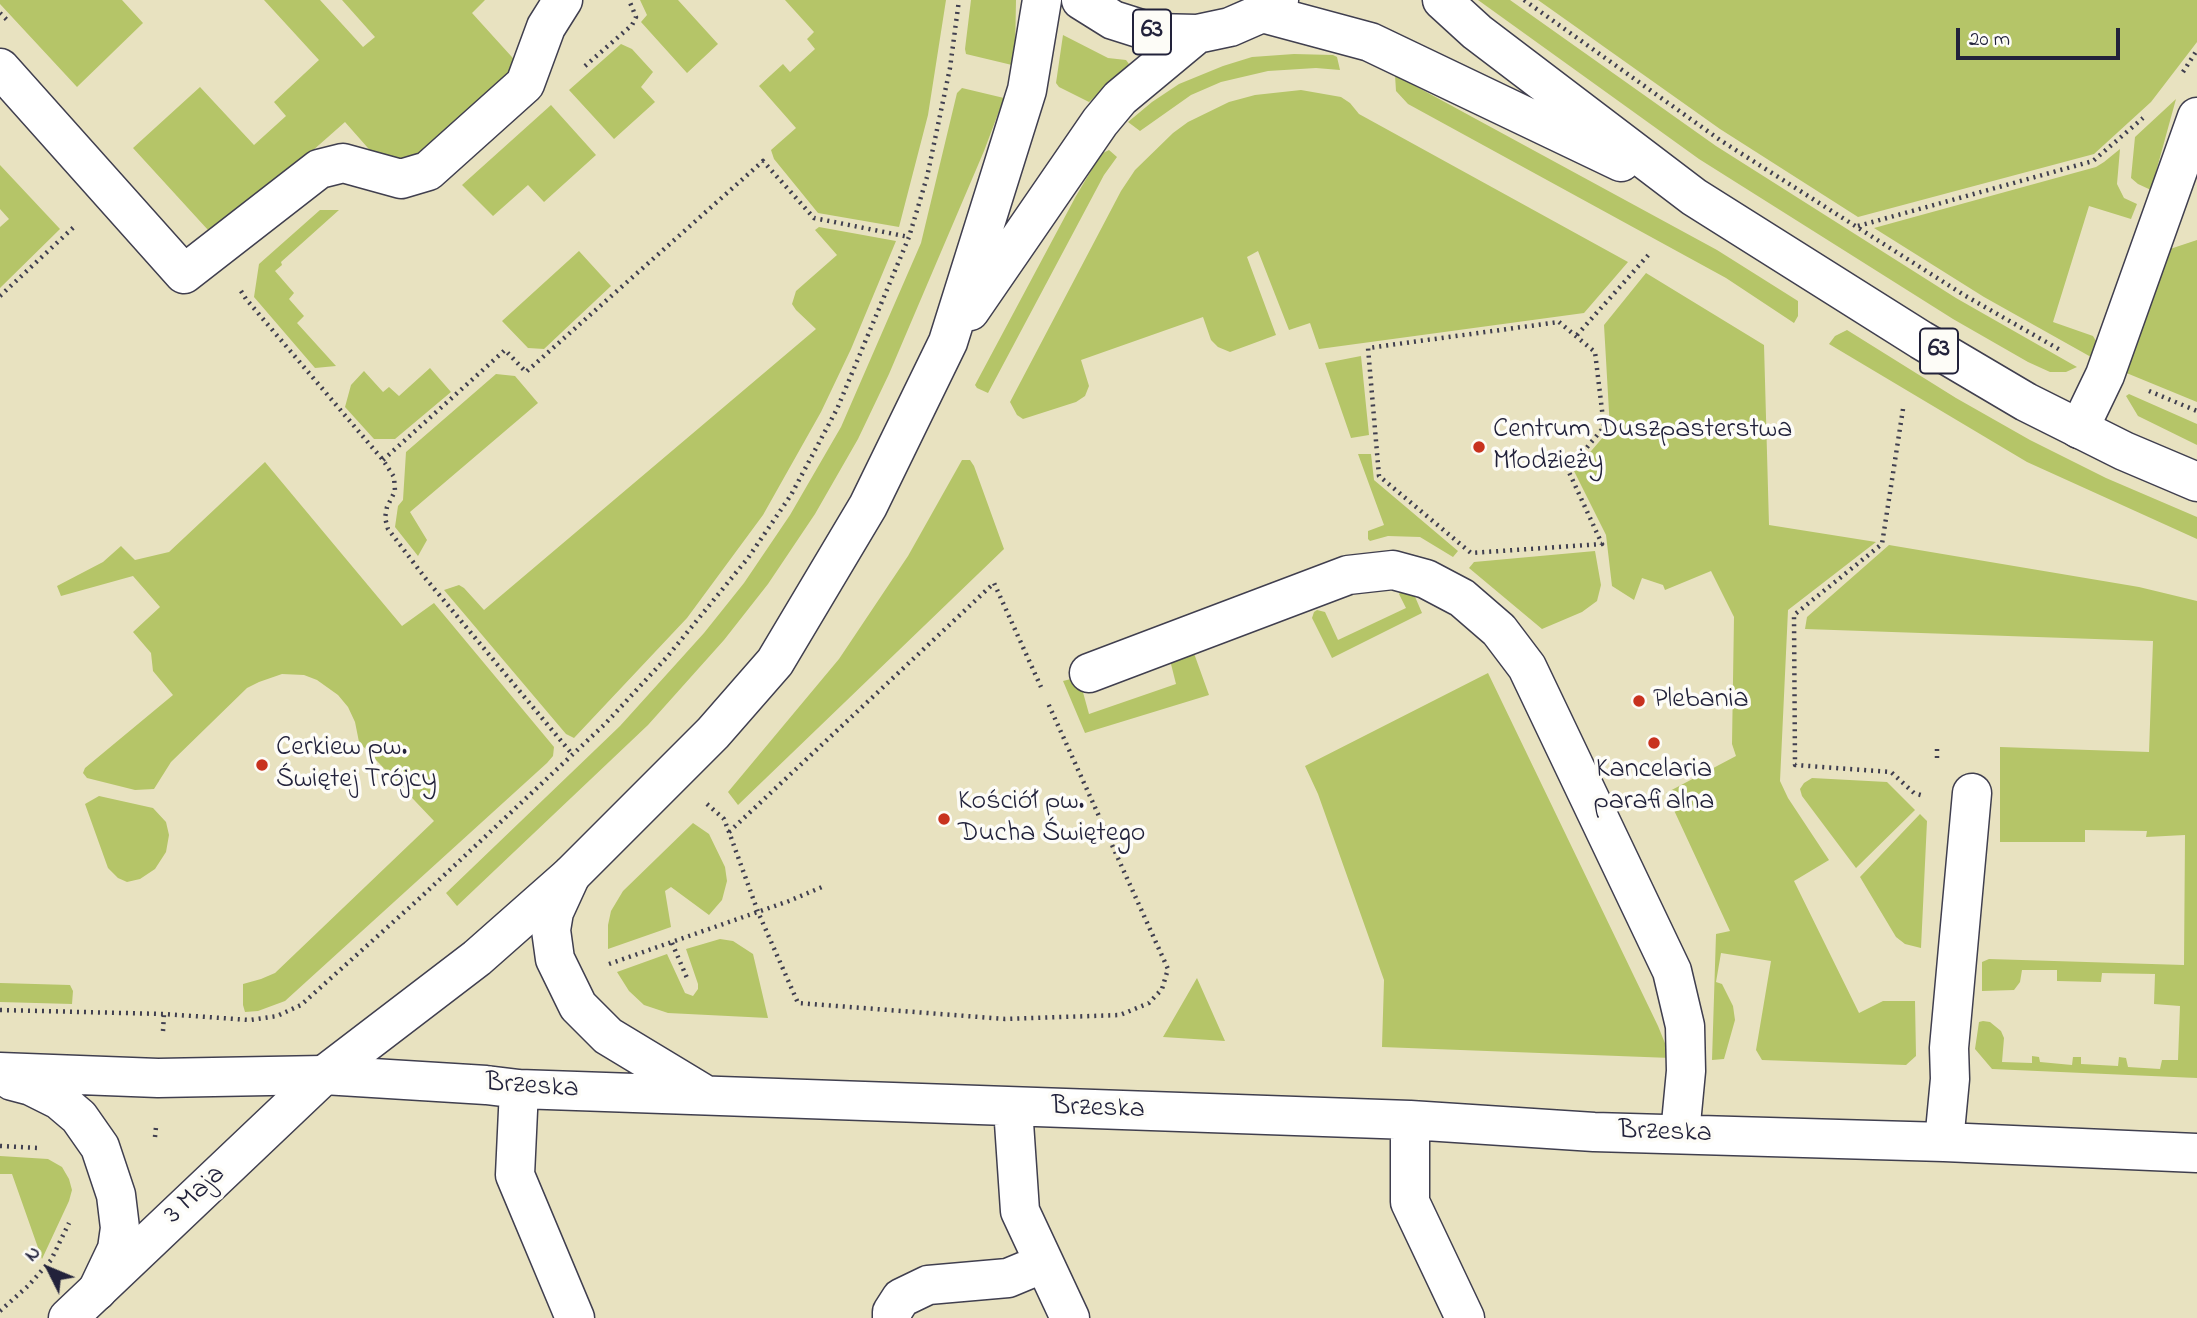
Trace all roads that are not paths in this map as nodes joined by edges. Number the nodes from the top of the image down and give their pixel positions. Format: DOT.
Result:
graph roads {
  1 [pos="563,0"];
  2 [pos="1042,0"];
  3 [pos="1080,0"];
  4 [pos="1442,0"];
  5 [pos="1271,6"];
  6 [pos="1197,34"];
  7 [pos="0,68"];
  8 [pos="2197,117"];
  9 [pos="1694,197"];
  10 [pos="948,342"];
  11 [pos="2079,429"];
  12 [pos="2197,482"];
  13 [pos="1089,673"];
  14 [pos="1954,796"];
  15 [pos="571,874"];
  16 [pos="0,1072"];
  17 [pos="324,1075"];
  18 [pos="0,1078"];
  19 [pos="519,1089"];
  20 [pos="706,1096"];
  21 [pos="1013,1108"];
  22 [pos="1410,1120"];
  23 [pos="1680,1134"];
  24 [pos="1944,1142"];
  25 [pos="2195,1157"];
  26 [pos="1044,1263"];
  27 [pos="97,1291"];
  28 [pos="68,1318"];
  29 [pos="575,1318"];
  30 [pos="892,1318"];
  31 [pos="1070,1318"];
  32 [pos="1465,1318"];
  1 -- 7 [label="main road"];
  2 -- 10 [label="main road"];
  3 -- 6 [label="main road, 63"];
  4 -- 9 [label="main road, 63"];
  5 -- 6 [label="main road, 63"];
  5 -- 9 [label="main road, 63"];
  6 -- 10 [label="main road"];
  8 -- 11 [label="main road"];
  9 -- 11 [label="main road, 63"];
  10 -- 15 [label="main road, 3 Maja"];
  11 -- 12 [label="main road, 63"];
  13 -- 23 [label="main road"];
  14 -- 24 [label="main road"];
  15 -- 17 [label="main road, 3 Maja"];
  15 -- 20 [label="main road"];
  16 -- 17 [label="main road, Brzeska"];
  17 -- 19 [label="main road, Brzeska"];
  17 -- 27 [label="main road, 3 Maja"];
  18 -- 27 [label="main road"];
  19 -- 20 [label="main road, Brzeska"];
  19 -- 29 [label="main road"];
  20 -- 21 [label="main road, Brzeska"];
  21 -- 22 [label="main road, Brzeska"];
  21 -- 26 [label="main road"];
  22 -- 23 [label="main road, Brzeska"];
  22 -- 32 [label="main road"];
  23 -- 24 [label="main road, Brzeska"];
  24 -- 25 [label="main road, Brzeska"];
  26 -- 30 [label="main road"];
  26 -- 31 [label="main road"];
  27 -- 28 [label="main road, 3 Maja"];
}
